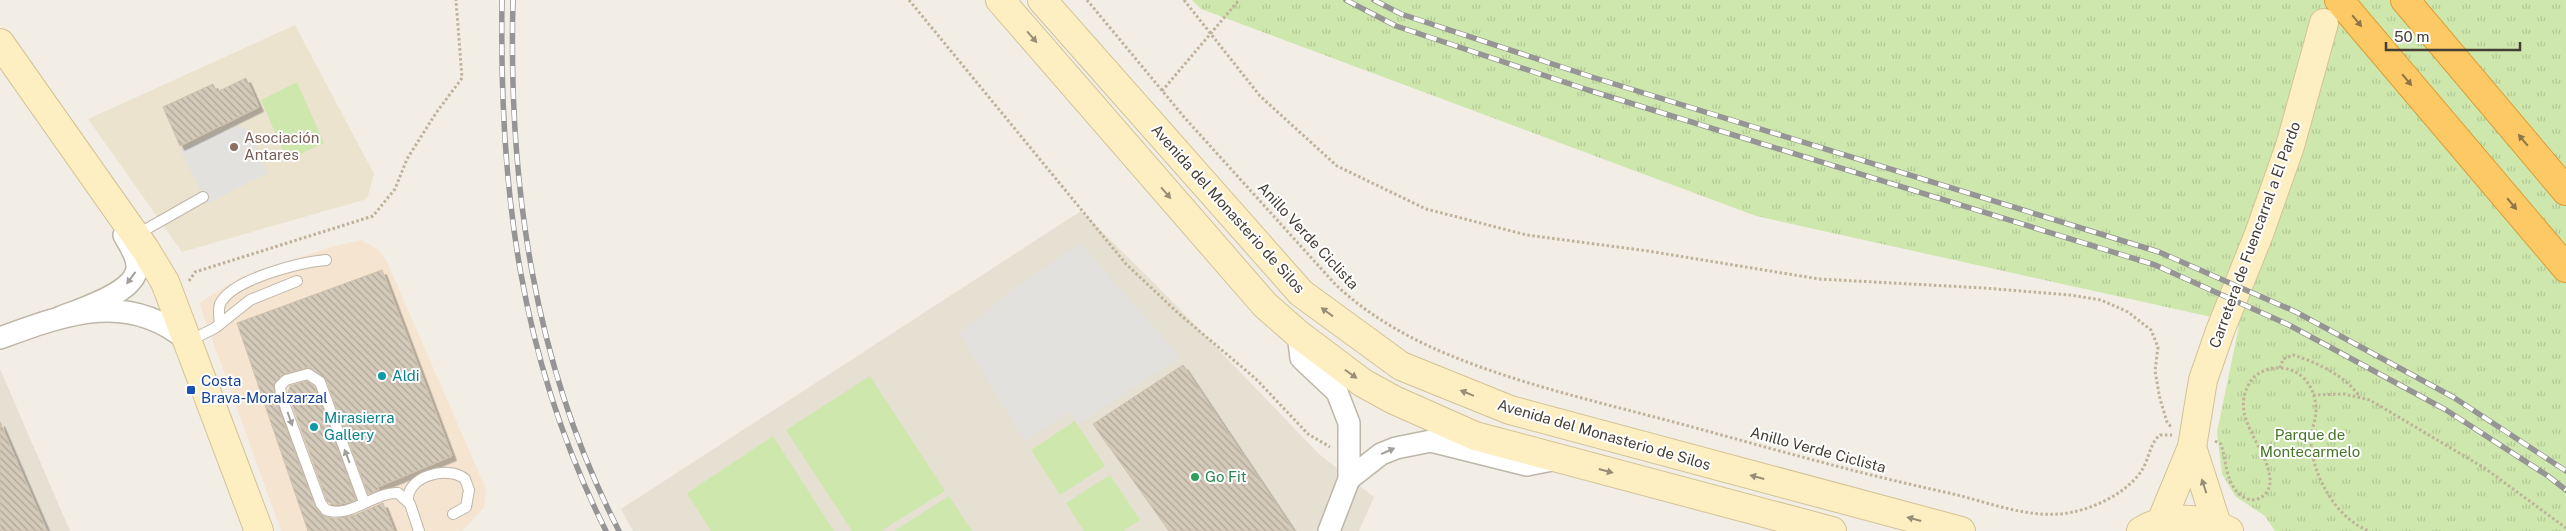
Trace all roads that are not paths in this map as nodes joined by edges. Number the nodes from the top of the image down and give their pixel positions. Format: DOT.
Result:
graph roads {
  1 [pos="1000,0"];
  2 [pos="1042,0"];
  3 [pos="2340,0"];
  4 [pos="2405,0"];
  5 [pos="2324,23"];
  6 [pos="0,43"];
  7 [pos="81,157"];
  8 [pos="2566,191"];
  9 [pos="203,197"];
  10 [pos="136,235"];
  11 [pos="326,260"];
  12 [pos="2566,268"];
  13 [pos="297,281"];
  14 [pos="61,317"];
  15 [pos="220,323"];
  16 [pos="1298,334"];
  17 [pos="0,338"];
  18 [pos="188,341"];
  19 [pos="2188,440"];
  20 [pos="1559,459"];
  21 [pos="1349,479"];
  22 [pos="414,483"];
  23 [pos="386,493"];
  24 [pos="408,501"];
  25 [pos="364,502"];
  26 [pos="247,504"];
  27 [pos="453,514"];
  28 [pos="2151,527"];
  29 [pos="2223,528"];
  30 [pos="250,531"];
  31 [pos="259,531"];
  32 [pos="419,531"];
  33 [pos="1329,531"];
  34 [pos="1832,531"];
  35 [pos="1961,531"];
  1 -- 16 [label="street, one-way"];
  35 -- 2 [label="street, Avenida del Monasterio de Silos, one-way"];
  3 -- 12 [label="highway, one-way"];
  8 -- 4 [label="highway, one-way"];
  5 -- 19 [label="street, Carretera de Fuencarral a El Pardo"];
  6 -- 7 [label="street"];
  7 -- 10 [label="street"];
  7 -- 14 [label="street, one-way"];
  9 -- 10 [label="lane"];
  10 -- 18 [label="street"];
  11 -- 15 [label="lane"];
  13 -- 15 [label="lane"];
  14 -- 17 [label="street"];
  14 -- 18 [label="street"];
  15 -- 18 [label="lane"];
  16 -- 20 [label="street, one-way"];
  16 -- 21 [label="street"];
  18 -- 26 [label="street"];
  19 -- 28 [label="street, Carretera de Fuencarral a El Pardo"];
  29 -- 19 [label="street, Carretera de Fuencarral a El Pardo, one-way"];
  21 -- 20 [label="street, one-way"];
  20 -- 34 [label="street, one-way"];
  21 -- 33 [label="street"];
  22 -- 23 [label="lane"];
  22 -- 24 [label="lane"];
  22 -- 27 [label="lane"];
  23 -- 24 [label="lane"];
  23 -- 25 [label="lane"];
  24 -- 32 [label="lane"];
  25 -- 25 [label="lane, one-way"];
  26 -- 30 [label="street"];
  26 -- 31 [label="street"];
  28 -- 29 [label="street"];
}
